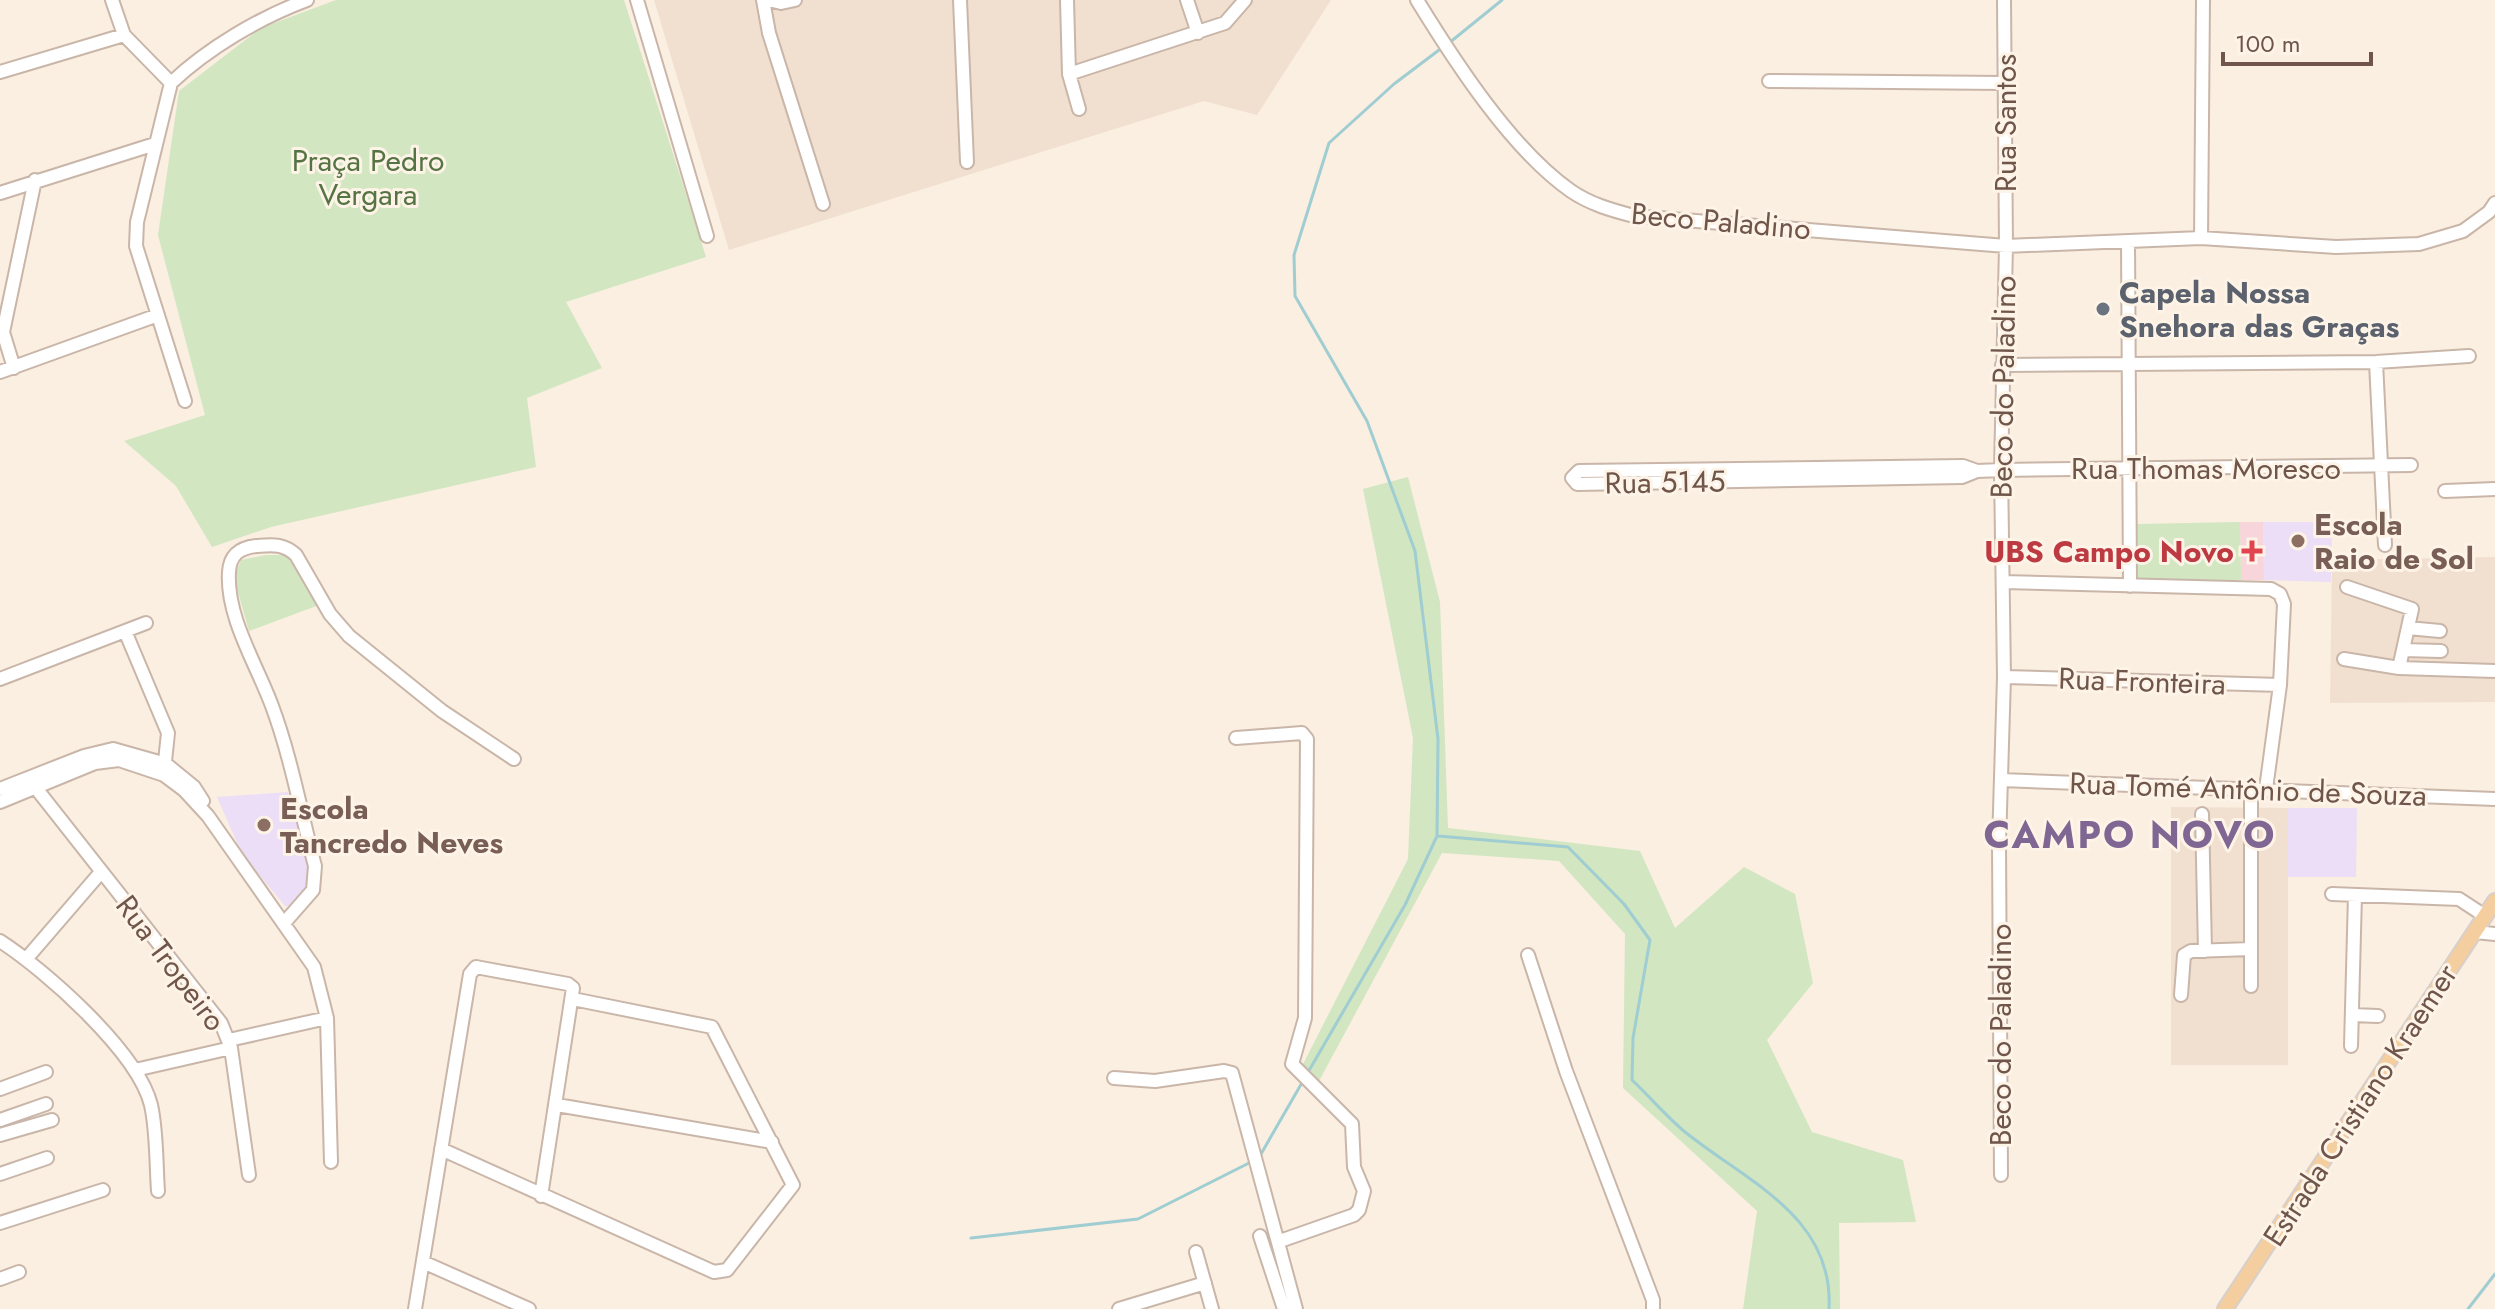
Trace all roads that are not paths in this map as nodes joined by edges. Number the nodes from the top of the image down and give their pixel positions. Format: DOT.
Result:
graph roads {
  1 [pos="112,0"];
  2 [pos="307,0"];
  3 [pos="637,0"];
  4 [pos="763,0"];
  5 [pos="769,0"];
  6 [pos="795,0"];
  7 [pos="960,0"];
  8 [pos="1067,0"];
  9 [pos="1187,0"];
  10 [pos="1245,0"];
  11 [pos="1417,0"];
  12 [pos="2004,0"];
  13 [pos="2203,0"];
  14 [pos="1198,33"];
  15 [pos="124,35"];
  16 [pos="0,72"];
  17 [pos="1069,74"];
  18 [pos="1769,81"];
  19 [pos="171,83"];
  20 [pos="2004,83"];
  21 [pos="1079,109"];
  22 [pos="155,144"];
  23 [pos="967,162"];
  24 [pos="35,180"];
  25 [pos="0,193"];
  26 [pos="2495,203"];
  27 [pos="823,204"];
  28 [pos="707,236"];
  29 [pos="2201,238"];
  30 [pos="2128,241"];
  31 [pos="2006,246"];
  32 [pos="158,315"];
  33 [pos="2469,356"];
  34 [pos="2376,362"];
  35 [pos="2129,364"];
  36 [pos="2002,365"];
  37 [pos="14,368"];
  38 [pos="0,372"];
  39 [pos="185,401"];
  40 [pos="2411,465"];
  41 [pos="2380,466"];
  42 [pos="2130,468"];
  43 [pos="2001,470"];
  44 [pos="1740,475"];
  45 [pos="2495,489"];
  46 [pos="2445,491"];
  47 [pos="2385,545"];
  48 [pos="2003,582"];
  49 [pos="2130,586"];
  50 [pos="2347,587"];
  51 [pos="146,623"];
  52 [pos="2408,628"];
  53 [pos="125,631"];
  54 [pos="2440,631"];
  55 [pos="2403,650"];
  56 [pos="2441,651"];
  57 [pos="2344,659"];
  58 [pos="2399,668"];
  59 [pos="2495,671"];
  60 [pos="2004,677"];
  61 [pos="0,679"];
  62 [pos="2280,685"];
  63 [pos="1236,738"];
  64 [pos="514,759"];
  65 [pos="165,769"];
  66 [pos="2001,780"];
  67 [pos="32,783"];
  68 [pos="0,789"];
  69 [pos="2251,789"];
  70 [pos="2266,789"];
  71 [pos="2495,799"];
  72 [pos="0,802"];
  73 [pos="2202,814"];
  74 [pos="101,872"];
  75 [pos="2332,894"];
  76 [pos="2355,895"];
  77 [pos="2495,901"];
  78 [pos="2485,916"];
  79 [pos="285,922"];
  80 [pos="2475,932"];
  81 [pos="2495,934"];
  82 [pos="0,941"];
  83 [pos="2251,949"];
  84 [pos="2205,951"];
  85 [pos="1528,955"];
  86 [pos="27,958"];
  87 [pos="2251,986"];
  88 [pos="2181,995"];
  89 [pos="573,999"];
  90 [pos="2352,1015"];
  91 [pos="2378,1016"];
  92 [pos="327,1018"];
  93 [pos="230,1044"];
  94 [pos="2351,1046"];
  95 [pos="135,1070"];
  96 [pos="46,1072"];
  97 [pos="1114,1078"];
  98 [pos="0,1089"];
  99 [pos="46,1104"];
  100 [pos="557,1105"];
  101 [pos="0,1120"];
  102 [pos="52,1120"];
  103 [pos="0,1135"];
  104 [pos="772,1142"];
  105 [pos="441,1149"];
  106 [pos="47,1158"];
  107 [pos="331,1162"];
  108 [pos="0,1174"];
  109 [pos="249,1175"];
  110 [pos="2001,1175"];
  111 [pos="103,1190"];
  112 [pos="158,1191"];
  113 [pos="541,1196"];
  114 [pos="0,1223"];
  115 [pos="1260,1236"];
  116 [pos="1280,1241"];
  117 [pos="1196,1252"];
  118 [pos="423,1262"];
  119 [pos="19,1272"];
  120 [pos="0,1279"];
  121 [pos="1205,1283"];
  122 [pos="1137,1306"];
  123 [pos="415,1309"];
  124 [pos="529,1309"];
  125 [pos="1119,1309"];
  126 [pos="1212,1309"];
  127 [pos="1284,1309"];
  128 [pos="1296,1309"];
  129 [pos="1653,1309"];
  130 [pos="2225,1309"];
  1 -- 15 [label="street"];
  2 -- 19 [label="street"];
  3 -- 28 [label="street"];
  4 -- 27 [label="street"];
  5 -- 6 [label="street"];
  7 -- 23 [label="street"];
  8 -- 17 [label="street"];
  9 -- 14 [label="street"];
  10 -- 14 [label="street"];
  11 -- 31 [label="street, Beco Paladino"];
  12 -- 20 [label="street, Rua Santos"];
  13 -- 29 [label="street"];
  14 -- 17 [label="street"];
  15 -- 16 [label="street"];
  15 -- 19 [label="street"];
  17 -- 21 [label="street"];
  18 -- 20 [label="street"];
  19 -- 22 [label="street"];
  20 -- 31 [label="street, Rua Santos"];
  22 -- 24 [label="street"];
  22 -- 32 [label="street"];
  24 -- 25 [label="street"];
  24 -- 37 [label="street"];
  26 -- 29 [label="street, Beco do Paladino"];
  29 -- 30 [label="street, Beco do Paladino"];
  30 -- 31 [label="street, Beco do Paladino"];
  30 -- 35 [label="street"];
  31 -- 36 [label="street, Beco do Paladino"];
  32 -- 37 [label="street"];
  32 -- 39 [label="street"];
  33 -- 34 [label="street"];
  34 -- 35 [label="street"];
  34 -- 41 [label="street"];
  35 -- 36 [label="street"];
  35 -- 42 [label="street"];
  36 -- 43 [label="street, Beco do Paladino"];
  37 -- 38 [label="street"];
  40 -- 41 [label="street, Rua Thomas Moresco"];
  41 -- 42 [label="street, Rua Thomas Moresco"];
  41 -- 47 [label="street"];
  42 -- 43 [label="street, Rua Thomas Moresco"];
  42 -- 49 [label="street"];
  43 -- 44 [label="street, Rua 5145"];
  43 -- 48 [label="street, Beco do Paladino"];
  44 -- 44 [label="street, Rua 5145"];
  45 -- 46 [label="street"];
  48 -- 49 [label="street"];
  48 -- 60 [label="street, Beco do Paladino"];
  49 -- 62 [label="street"];
  50 -- 52 [label="street"];
  51 -- 53 [label="street"];
  52 -- 54 [label="street"];
  52 -- 55 [label="street"];
  53 -- 61 [label="street"];
  53 -- 65 [label="street"];
  55 -- 56 [label="street"];
  55 -- 58 [label="street"];
  57 -- 58 [label="street"];
  58 -- 59 [label="street"];
  60 -- 62 [label="street, Rua Fronteira"];
  60 -- 66 [label="street, Beco do Paladino"];
  62 -- 70 [label="street"];
  63 -- 116 [label="street"];
  64 -- 79 [label="street"];
  65 -- 67 [label="street"];
  65 -- 79 [label="street"];
  66 -- 69 [label="street, Rua Tomé Antônio de Souza"];
  66 -- 110 [label="street, Beco do Paladino"];
  67 -- 68 [label="street"];
  67 -- 72 [label="street"];
  67 -- 74 [label="street, Rua Tropeiro"];
  69 -- 70 [label="street, Rua Tomé Antônio de Souza"];
  69 -- 83 [label="street"];
  70 -- 71 [label="street, Rua Tomé Antônio de Souza"];
  73 -- 84 [label="street"];
  74 -- 86 [label="street"];
  74 -- 93 [label="street, Rua Tropeiro"];
  75 -- 76 [label="street"];
  76 -- 78 [label="street"];
  76 -- 90 [label="street"];
  77 -- 78 [label="main road, Estrada Cristiano Kraemer"];
  78 -- 80 [label="main road, Estrada Cristiano Kraemer"];
  79 -- 92 [label="street"];
  80 -- 81 [label="street"];
  80 -- 130 [label="main road, Estrada Cristiano Kraemer"];
  82 -- 86 [label="street"];
  83 -- 84 [label="street"];
  83 -- 87 [label="street"];
  84 -- 88 [label="street"];
  85 -- 129 [label="street"];
  86 -- 95 [label="street"];
  89 -- 100 [label="street"];
  89 -- 104 [label="street"];
  89 -- 105 [label="street"];
  90 -- 91 [label="street"];
  90 -- 94 [label="street"];
  92 -- 93 [label="street"];
  92 -- 107 [label="street"];
  93 -- 95 [label="street"];
  93 -- 109 [label="street, Rua Tropeiro"];
  95 -- 112 [label="street"];
  96 -- 98 [label="street"];
  97 -- 116 [label="street"];
  99 -- 101 [label="street"];
  100 -- 104 [label="street"];
  100 -- 113 [label="street"];
  102 -- 103 [label="street"];
  104 -- 113 [label="street"];
  105 -- 113 [label="street"];
  105 -- 118 [label="street"];
  106 -- 108 [label="street"];
  111 -- 114 [label="street"];
  115 -- 127 [label="street"];
  116 -- 128 [label="street"];
  117 -- 121 [label="street"];
  118 -- 123 [label="street"];
  118 -- 124 [label="street"];
  119 -- 120 [label="street"];
  121 -- 122 [label="street"];
  121 -- 126 [label="street"];
  122 -- 125 [label="street"];
}
